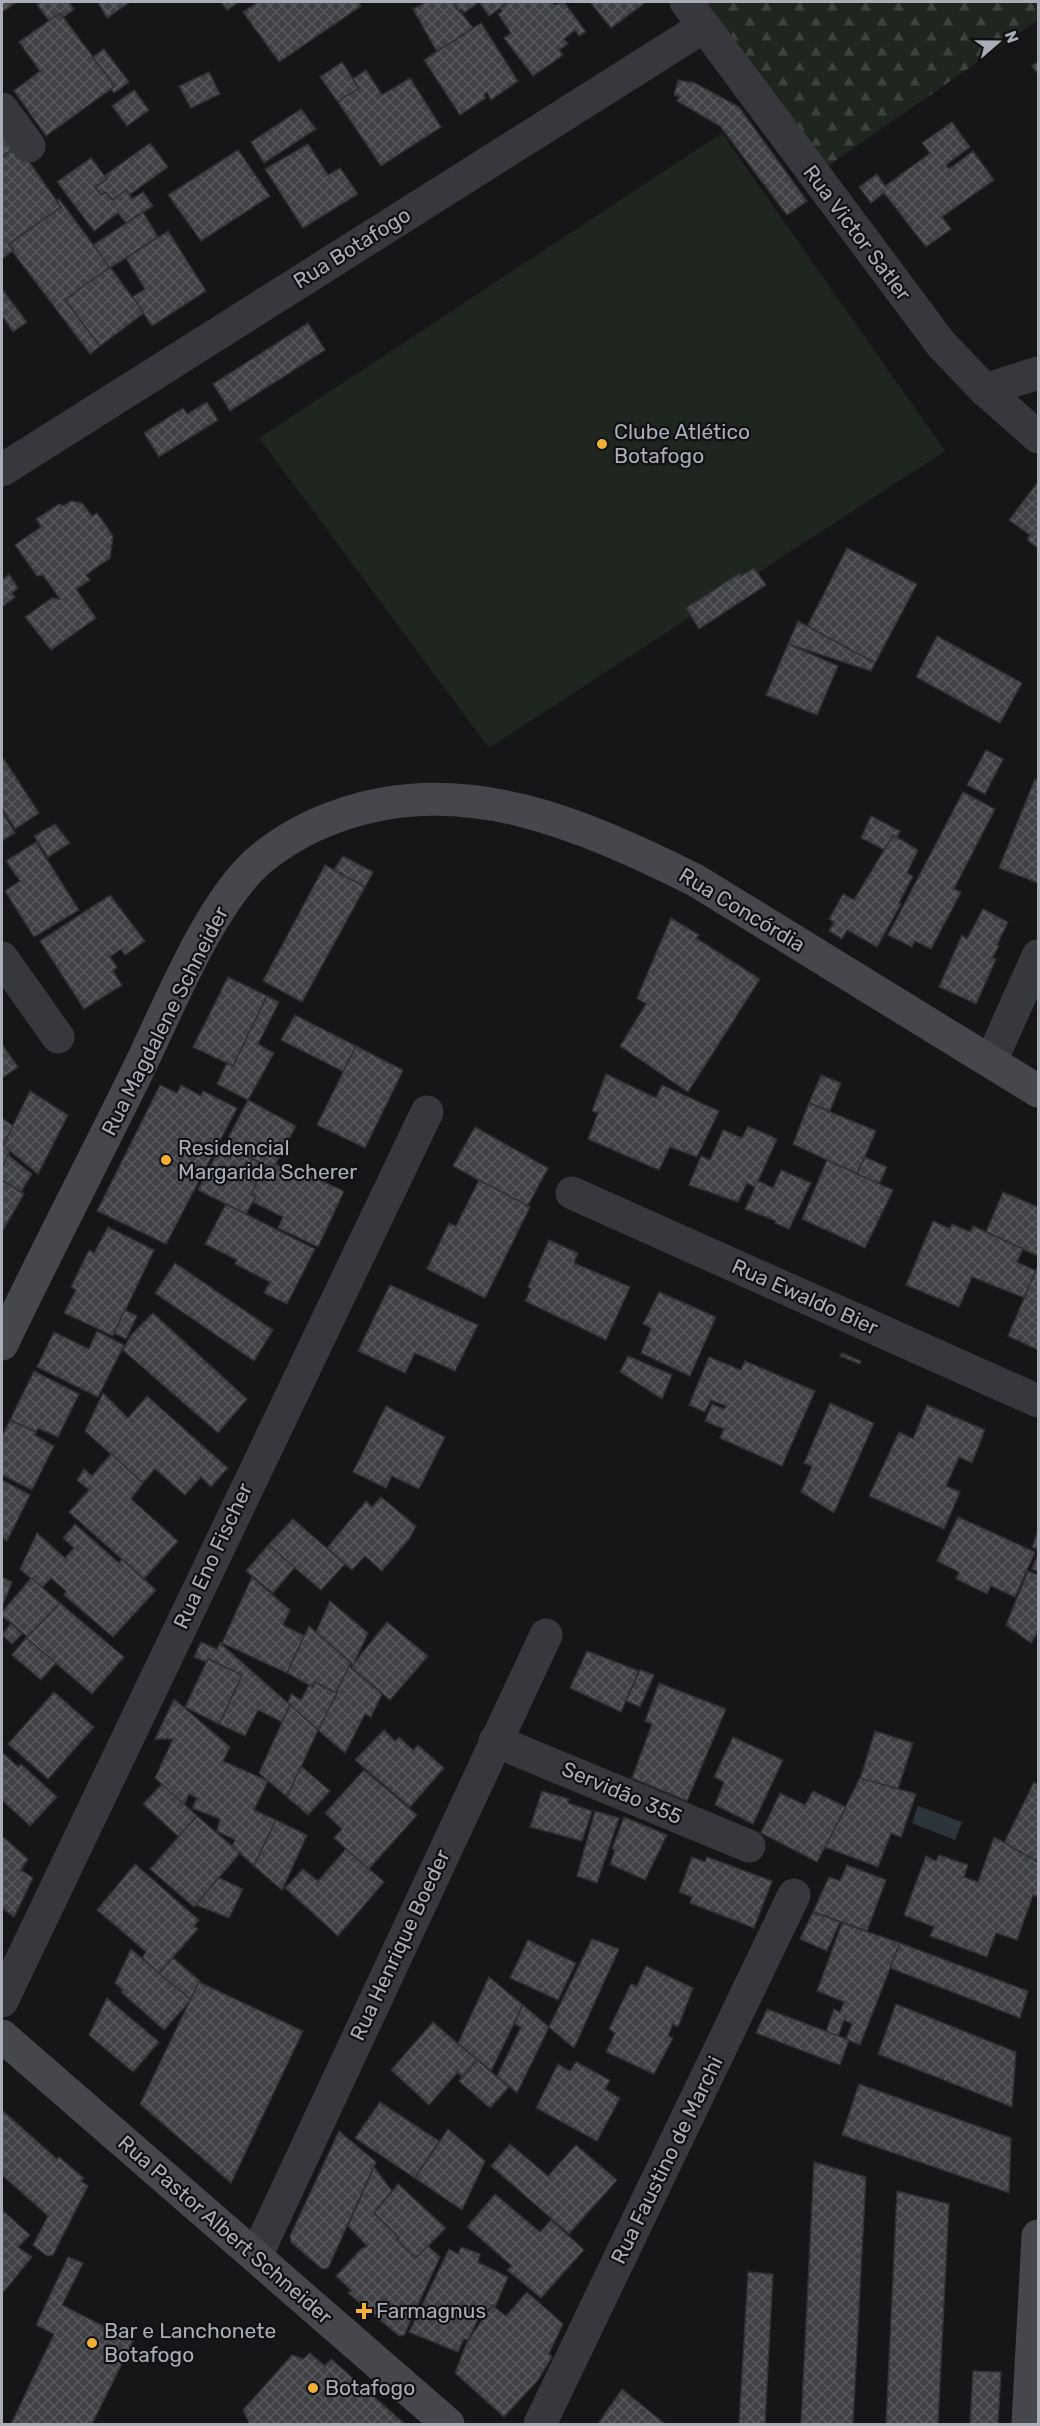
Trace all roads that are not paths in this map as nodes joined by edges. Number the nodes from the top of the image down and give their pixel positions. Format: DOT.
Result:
graph roads {
  1 [pos="694,14"];
  2 [pos="2,109"];
  3 [pos="28,146"];
  4 [pos="1038,373"];
  5 [pos="985,390"];
  6 [pos="1038,437"];
  7 [pos="2,470"];
  8 [pos="419,798"];
  9 [pos="1038,956"];
  10 [pos="2,958"];
  11 [pos="58,1037"];
  12 [pos="991,1061"];
  13 [pos="1038,1090"];
  14 [pos="427,1112"];
  15 [pos="572,1193"];
  16 [pos="6,1324"];
  17 [pos="1038,1401"];
  18 [pos="546,1635"];
  19 [pos="495,1741"];
  20 [pos="749,1846"];
  21 [pos="794,1895"];
  22 [pos="2,2001"];
  23 [pos="2,2036"];
  24 [pos="1038,2236"];
  25 [pos="256,2256"];
  26 [pos="448,2424"];
  27 [pos="540,2424"];
  28 [pos="1028,2424"];
  1 -- 5 [label="street, Rua Victor Satler"];
  1 -- 7 [label="street, Rua Botafogo"];
  2 -- 3 [label="street"];
  4 -- 5 [label="street"];
  5 -- 6 [label="street, Rua Victor Satler"];
  8 -- 12 [label="main road, Rua Concórdia"];
  8 -- 16 [label="main road, Rua Magdalene Schneider"];
  9 -- 12 [label="street"];
  10 -- 11 [label="street"];
  12 -- 13 [label="main road, Rua Concórdia"];
  14 -- 22 [label="street, Rua Eno Fischer"];
  15 -- 17 [label="street, Rua Ewaldo Bier"];
  18 -- 19 [label="street, Rua Henrique Boeder"];
  19 -- 20 [label="street, Servidão 355"];
  19 -- 25 [label="street, Rua Henrique Boeder"];
  21 -- 27 [label="street, Rua Faustino de Marchi"];
  23 -- 25 [label="main road, Rua Pastor Albert Schneider"];
  24 -- 28 [label="main road"];
  25 -- 26 [label="main road, Rua Pastor Albert Schneider"];
}
